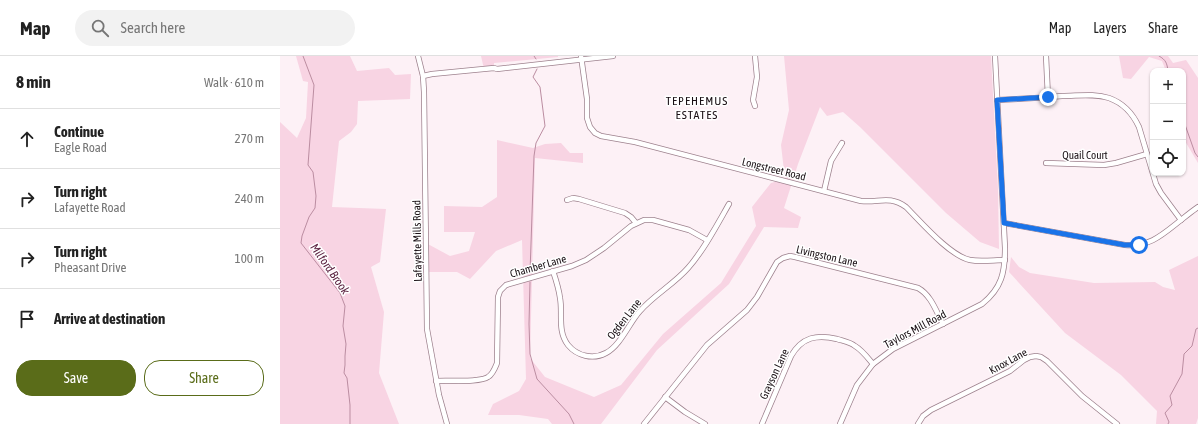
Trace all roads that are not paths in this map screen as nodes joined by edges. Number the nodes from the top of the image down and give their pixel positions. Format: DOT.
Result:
graph roads {
  1 [pos="418,56"];
  2 [pos="613,56"];
  3 [pos="756,56"];
  4 [pos="995,56"];
  5 [pos="1046,56"];
  6 [pos="582,58"];
  7 [pos="423,76"];
  8 [pos="1048,97"];
  9 [pos="997,100"];
  10 [pos="755,106"];
  11 [pos="842,143"];
  12 [pos="1147,154"];
  13 [pos="1046,163"];
  14 [pos="824,191"];
  15 [pos="567,200"];
  16 [pos="730,204"];
  17 [pos="1198,207"];
  18 [pos="1181,220"];
  19 [pos="636,223"];
  20 [pos="1004,223"];
  21 [pos="707,240"];
  22 [pos="1005,260"];
  23 [pos="553,271"];
  24 [pos="943,324"];
  25 [pos="873,364"];
  26 [pos="436,381"];
  27 [pos="665,397"];
  28 [pos="447,424"];
  29 [pos="644,424"];
  30 [pos="705,424"];
  31 [pos="762,424"];
  32 [pos="840,424"];
  33 [pos="918,424"];
  34 [pos="1117,424"];
  1 -- 7 [label="street, Lafayette Mills Road"];
  2 -- 6 [label="street"];
  3 -- 10 [label="street"];
  4 -- 9 [label="street, Taylors Mill Road"];
  5 -- 8 [label="street"];
  6 -- 7 [label="street"];
  6 -- 14 [label="street, Longstreet Road"];
  7 -- 26 [label="street, Lafayette Mills Road"];
  8 -- 9 [label="street"];
  8 -- 12 [label="street"];
  9 -- 20 [label="street, Taylors Mill Road"];
  11 -- 14 [label="street"];
  12 -- 13 [label="street, Quail Court"];
  12 -- 18 [label="street"];
  14 -- 22 [label="street, Longstreet Road"];
  15 -- 19 [label="street"];
  16 -- 21 [label="street, Ogden Lane"];
  17 -- 18 [label="street"];
  18 -- 20 [label="street"];
  19 -- 21 [label="street"];
  19 -- 23 [label="street, Chamber Lane"];
  20 -- 22 [label="street, Taylors Mill Road"];
  21 -- 23 [label="street, Ogden Lane"];
  22 -- 24 [label="street, Taylors Mill Road"];
  23 -- 26 [label="street, Chamber Lane"];
  24 -- 25 [label="street, Taylors Mill Road"];
  24 -- 27 [label="street, Livingston Lane"];
  25 -- 31 [label="street, Grayson Lane"];
  25 -- 32 [label="street, Taylors Mill Road"];
  26 -- 28 [label="street, Lafayette Mills Road"];
  27 -- 29 [label="street, Livingston Lane"];
  27 -- 30 [label="street"];
  33 -- 34 [label="street, Knox Lane"];
}
